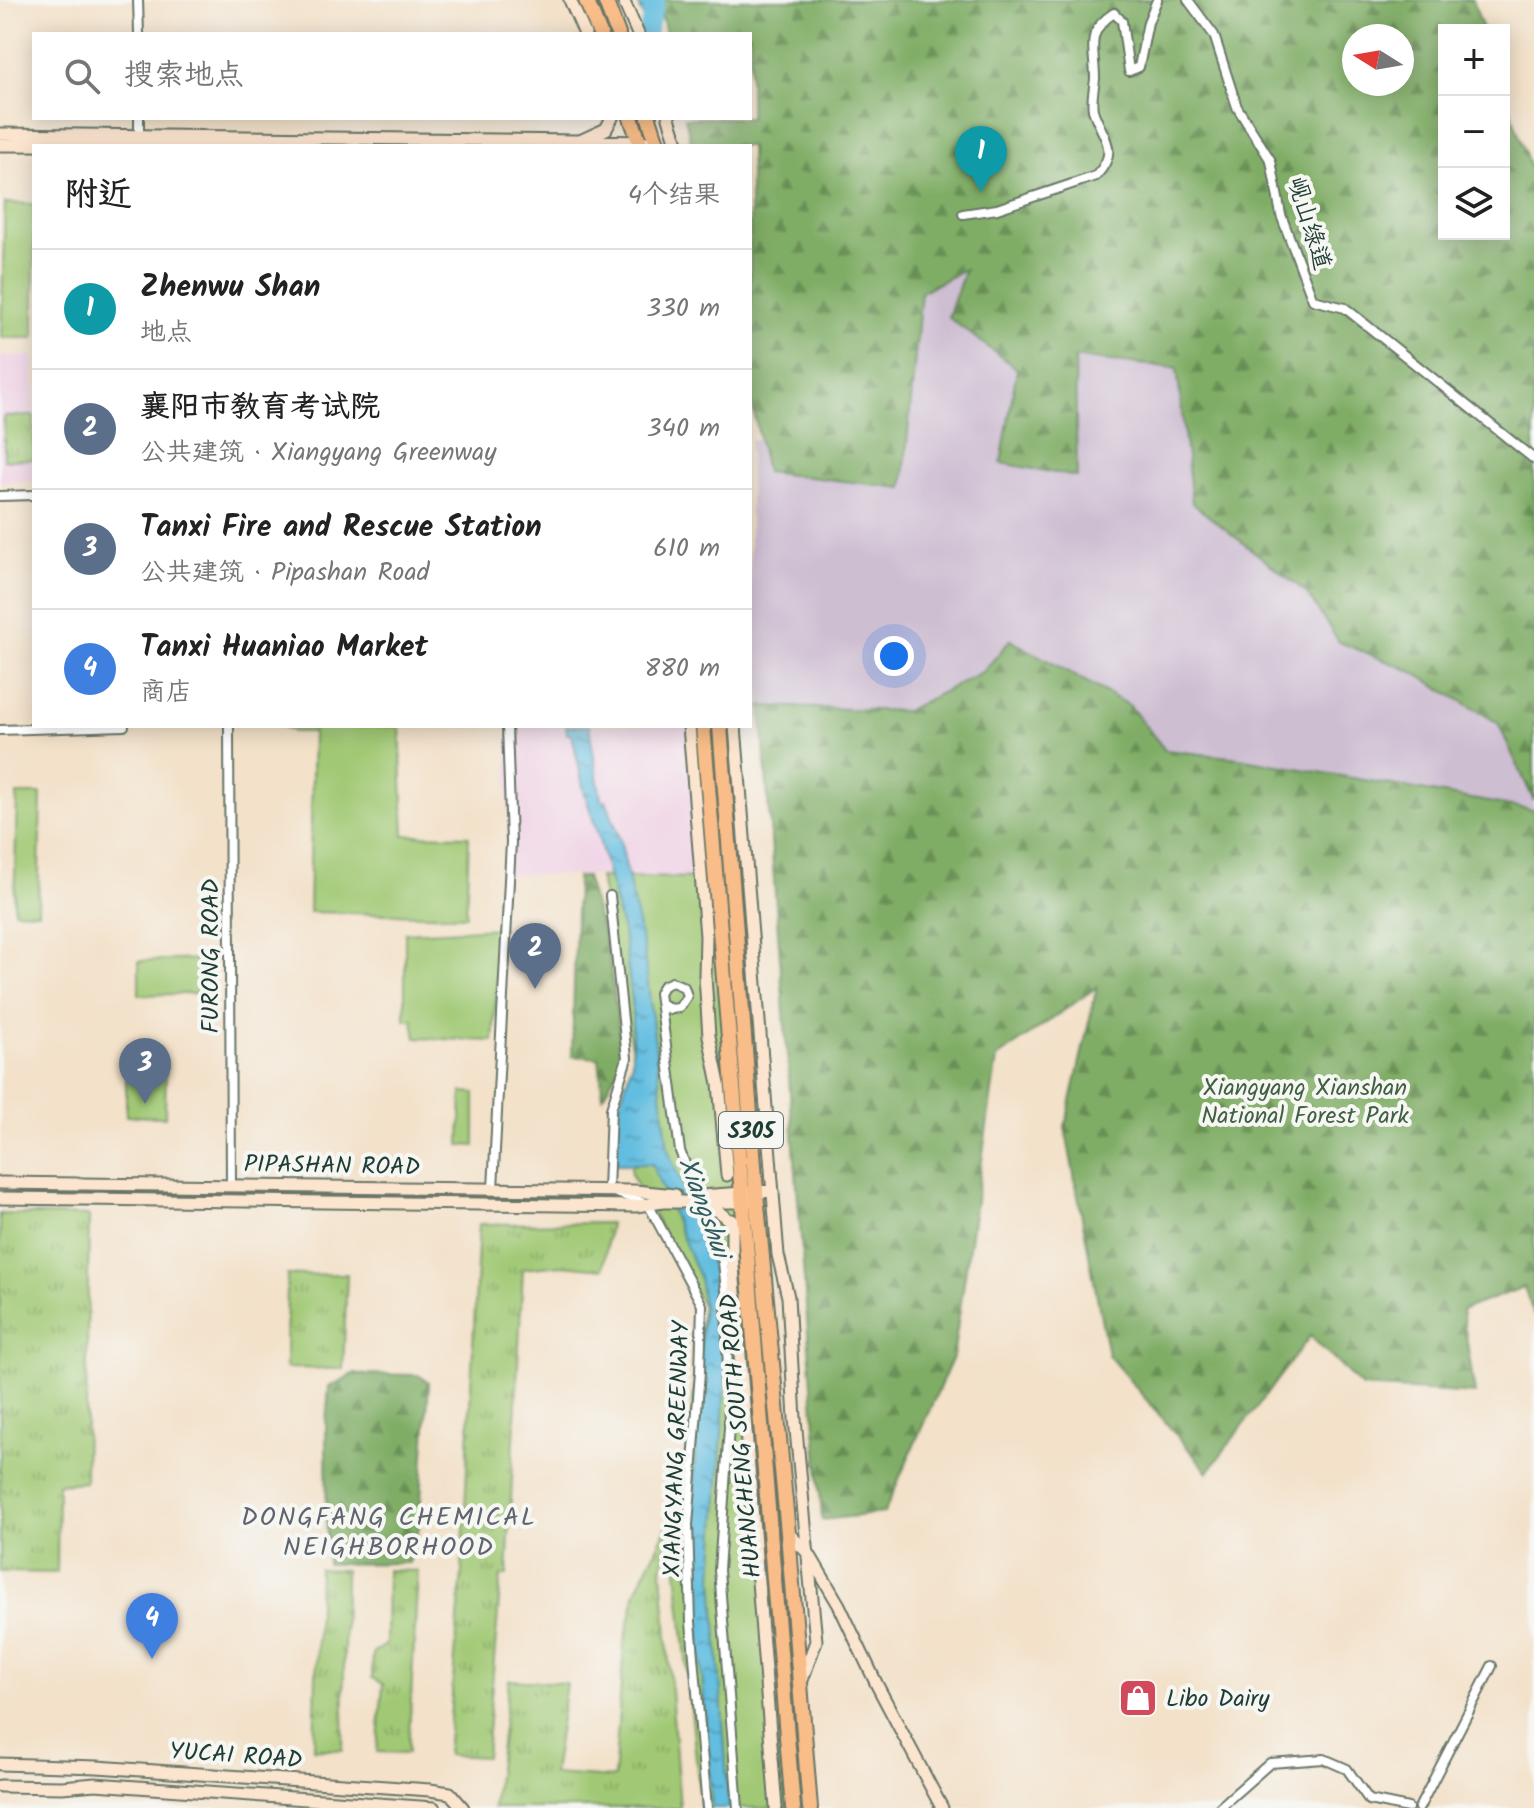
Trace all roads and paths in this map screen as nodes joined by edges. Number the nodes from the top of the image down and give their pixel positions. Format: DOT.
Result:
graph roads {
  1 [pos="138,0"];
  2 [pos="570,0"];
  3 [pos="586,0"];
  4 [pos="605,0"];
  5 [pos="623,0"];
  6 [pos="1157,0"];
  7 [pos="1188,0"];
  8 [pos="139,32"];
  9 [pos="584,32"];
  10 [pos="599,32"];
  11 [pos="617,32"];
  12 [pos="637,32"];
  13 [pos="611,120"];
  14 [pos="632,120"];
  15 [pos="650,120"];
  16 [pos="670,120"];
  17 [pos="0,134"];
  18 [pos="139,140"];
  19 [pos="577,143"];
  20 [pos="204,144"];
  21 [pos="609,144"];
  22 [pos="641,144"];
  23 [pos="657,144"];
  24 [pos="677,144"];
  25 [pos="0,145"];
  26 [pos="963,214"];
  27 [pos="1534,459"];
  28 [pos="32,495"];
  29 [pos="0,496"];
  30 [pos="62,728"];
  31 [pos="229,728"];
  32 [pos="507,728"];
  33 [pos="689,728"];
  34 [pos="703,728"];
  35 [pos="720,728"];
  36 [pos="735,728"];
  37 [pos="0,730"];
  38 [pos="610,896"];
  39 [pos="662,1004"];
  40 [pos="738,1161"];
  41 [pos="727,1175"];
  42 [pos="0,1183"];
  43 [pos="231,1185"];
  44 [pos="493,1189"];
  45 [pos="608,1190"];
  46 [pos="773,1196"];
  47 [pos="757,1197"];
  48 [pos="0,1198"];
  49 [pos="740,1198"];
  50 [pos="663,1199"];
  51 [pos="699,1199"];
  52 [pos="648,1204"];
  53 [pos="732,1220"];
  54 [pos="744,1236"];
  55 [pos="788,1533"];
  56 [pos="809,1554"];
  57 [pos="1492,1666"];
  58 [pos="800,1687"];
  59 [pos="0,1764"];
  60 [pos="0,1786"];
  61 [pos="432,1807"];
  62 [pos="463,1808"];
  63 [pos="707,1808"];
  64 [pos="738,1808"];
  65 [pos="776,1808"];
  66 [pos="793,1808"];
  67 [pos="810,1808"];
  68 [pos="942,1808"];
  69 [pos="1219,1808"];
  70 [pos="1408,1808"];
  71 [pos="1419,1808"];
  1 -- 8 [label="street"];
  2 -- 9 [label="street"];
  3 -- 10 [label="highway"];
  4 -- 11 [label="highway"];
  5 -- 12 [label="street"];
  6 -- 26 [label="street"];
  7 -- 27 [label="street, 岘山绿道"];
  13 -- 19 [label="street"];
  14 -- 22 [label="highway"];
  15 -- 23 [label="highway"];
  16 -- 24 [label="street"];
  17 -- 18 [label="street"];
  18 -- 19 [label="street"];
  18 -- 20 [label="street"];
  18 -- 25 [label="street"];
  19 -- 21 [label="street"];
  28 -- 29 [label="street"];
  30 -- 37 [label="street"];
  31 -- 43 [label="street, FURONG ROAD"];
  32 -- 44 [label="street"];
  33 -- 41 [label="street"];
  34 -- 40 [label="highway, HUANCHENG SOUTH ROAD / S305"];
  35 -- 47 [label="highway, HUANCHENG SOUTH ROAD / S305"];
  36 -- 46 [label="street"];
  38 -- 45 [label="street"];
  39 -- 51 [label="street, XIANGYANG GREENWAY"];
  40 -- 41 [label="street"];
  40 -- 49 [label="highway, HUANCHENG SOUTH ROAD / S305"];
  41 -- 51 [label="street"];
  42 -- 43 [label="street, PIPASHAN ROAD"];
  43 -- 44 [label="street, PIPASHAN ROAD"];
  44 -- 45 [label="street, PIPASHAN ROAD"];
  45 -- 50 [label="street, PIPASHAN ROAD"];
  45 -- 52 [label="street"];
  46 -- 47 [label="street"];
  46 -- 56 [label="street"];
  47 -- 49 [label="street"];
  47 -- 55 [label="highway, HUANCHENG SOUTH ROAD / S305"];
  48 -- 52 [label="street, PIPASHAN ROAD"];
  49 -- 51 [label="street"];
  49 -- 54 [label="highway, HUANCHENG SOUTH ROAD / S305"];
  50 -- 51 [label="street"];
  50 -- 52 [label="street, PIPASHAN ROAD"];
  51 -- 53 [label="street"];
  51 -- 64 [label="street, XIANGYANG GREENWAY"];
  52 -- 63 [label="street, XIANGYANG GREENWAY"];
  53 -- 54 [label="street"];
  53 -- 65 [label="street"];
  54 -- 66 [label="highway, HUANCHENG SOUTH ROAD / S305"];
  55 -- 56 [label="street"];
  55 -- 58 [label="highway, HUANCHENG SOUTH ROAD"];
  56 -- 58 [label="street"];
  56 -- 68 [label="street"];
  57 -- 71 [label="street"];
  58 -- 67 [label="highway, HUANCHENG SOUTH ROAD"];
  59 -- 62 [label="street, YUCAI ROAD"];
  60 -- 61 [label="street, YUCAI ROAD"];
  69 -- 70 [label="street"];
}
